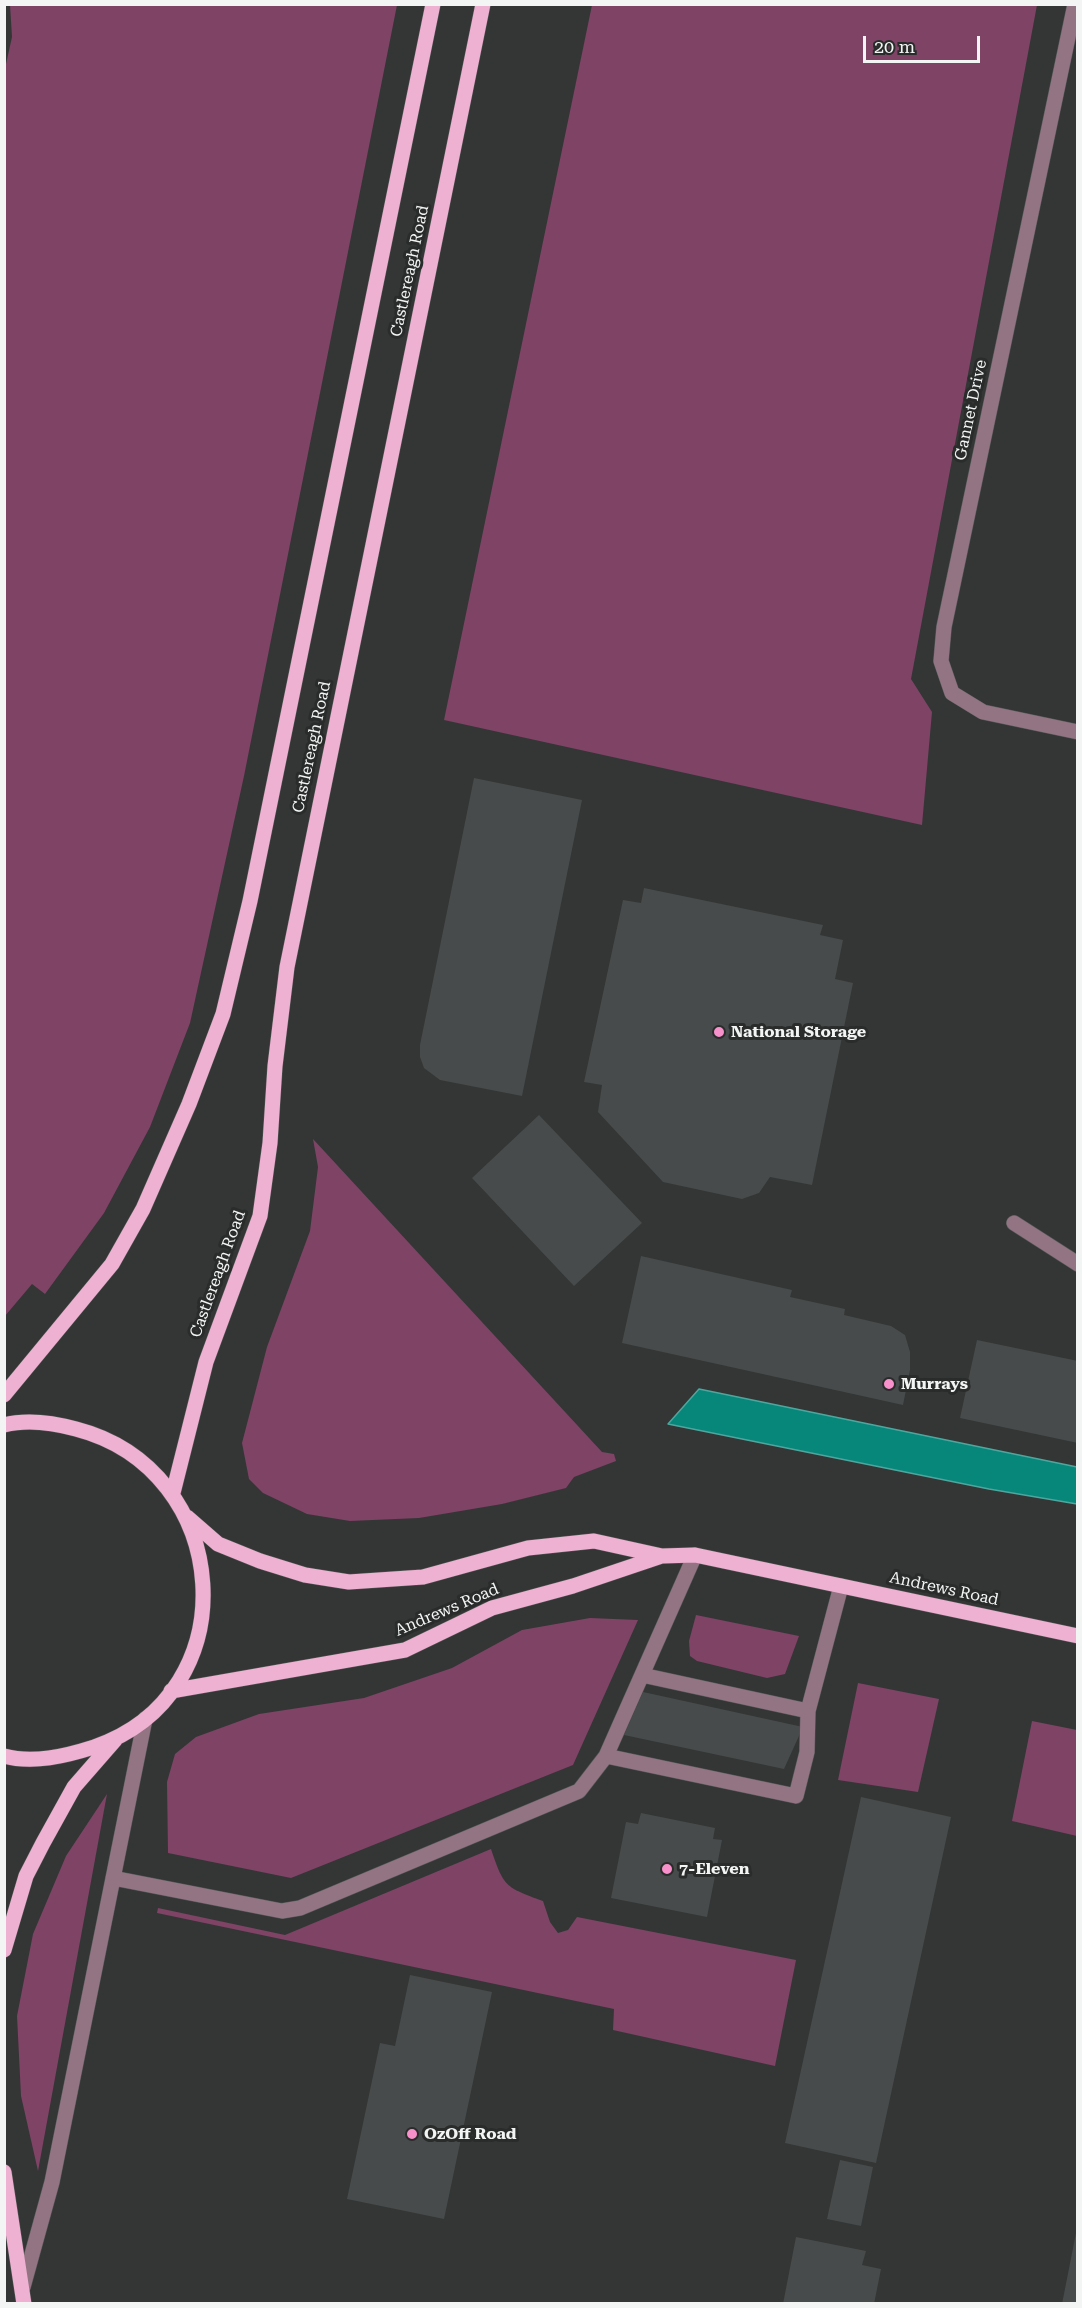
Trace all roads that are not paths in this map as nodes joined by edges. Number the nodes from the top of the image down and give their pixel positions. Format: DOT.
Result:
graph roads {
  1 [pos="433,4"];
  2 [pos="483,4"];
  3 [pos="1075,4"];
  4 [pos="1077,732"];
  5 [pos="1014,1223"];
  6 [pos="1077,1264"];
  7 [pos="4,1395"];
  8 [pos="4,1425"];
  9 [pos="173,1493"];
  10 [pos="187,1517"];
  11 [pos="695,1555"];
  12 [pos="662,1556"];
  13 [pos="841,1586"];
  14 [pos="1077,1636"];
  15 [pos="642,1675"];
  16 [pos="171,1691"];
  17 [pos="808,1711"];
  18 [pos="145,1719"];
  19 [pos="115,1740"];
  20 [pos="4,1756"];
  21 [pos="606,1756"];
  22 [pos="113,1878"];
  23 [pos="4,1950"];
  24 [pos="4,2172"];
  25 [pos="23,2287"];
  26 [pos="24,2304"];
  1 -- 7 [label="main road, Castlereagh Road"];
  2 -- 9 [label="main road, Castlereagh Road"];
  3 -- 4 [label="street, Gannet Drive"];
  5 -- 6 [label="street"];
  8 -- 9 [label="main road"];
  9 -- 10 [label="main road"];
  10 -- 12 [label="main road, Andrews Road"];
  10 -- 16 [label="main road"];
  11 -- 12 [label="main road, Andrews Road"];
  11 -- 13 [label="main road, Andrews Road"];
  11 -- 15 [label="street"];
  12 -- 16 [label="main road, Andrews Road"];
  13 -- 14 [label="main road, Andrews Road"];
  13 -- 17 [label="street"];
  15 -- 17 [label="street"];
  15 -- 21 [label="street"];
  16 -- 18 [label="main road"];
  17 -- 21 [label="street"];
  18 -- 19 [label="main road"];
  18 -- 22 [label="street"];
  19 -- 20 [label="main road"];
  19 -- 23 [label="main road"];
  21 -- 22 [label="street"];
  22 -- 25 [label="street"];
  24 -- 25 [label="main road"];
  25 -- 26 [label="main road"];
}
